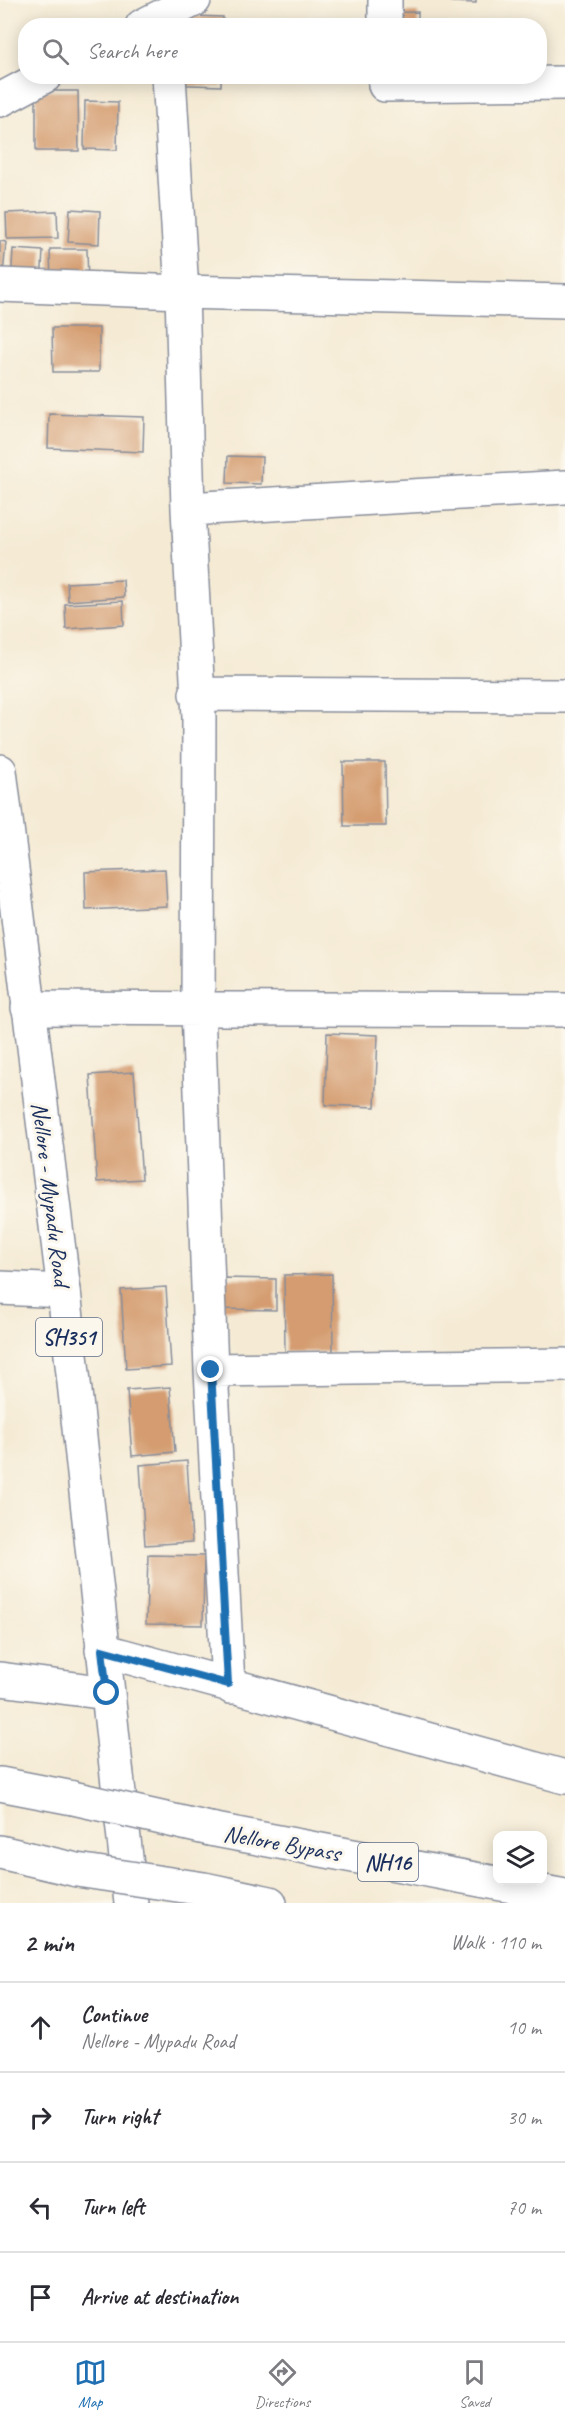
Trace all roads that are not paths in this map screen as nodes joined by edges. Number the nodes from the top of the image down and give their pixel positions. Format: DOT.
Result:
graph roads {
  1 [pos="385,0"];
  2 [pos="385,18"];
  3 [pos="547,83"];
  4 [pos="565,83"];
  5 [pos="30,84"];
  6 [pos="169,84"];
  7 [pos="385,84"];
  8 [pos="475,84"];
  9 [pos="0,100"];
  10 [pos="0,285"];
  11 [pos="182,292"];
  12 [pos="565,301"];
  13 [pos="565,487"];
  14 [pos="188,509"];
  15 [pos="196,694"];
  16 [pos="565,696"];
  17 [pos="0,771"];
  18 [pos="28,1008"];
  19 [pos="198,1009"];
  20 [pos="565,1010"];
  21 [pos="0,1288"];
  22 [pos="64,1291"];
  23 [pos="565,1365"];
  24 [pos="211,1370"];
  25 [pos="102,1650"];
  26 [pos="0,1679"];
  27 [pos="229,1686"];
  28 [pos="107,1693"];
  29 [pos="565,1777"];
  30 [pos="0,1784"];
  31 [pos="0,1852"];
  32 [pos="565,1896"];
  33 [pos="131,1903"];
  34 [pos="270,1903"];
  1 -- 2 [label="main road"];
  3 -- 4 [label="main road"];
  5 -- 9 [label="main road"];
  6 -- 11 [label="main road"];
  7 -- 8 [label="main road"];
  10 -- 11 [label="main road"];
  11 -- 12 [label="main road"];
  11 -- 14 [label="main road"];
  13 -- 14 [label="main road"];
  14 -- 15 [label="main road"];
  15 -- 16 [label="main road"];
  15 -- 19 [label="main road"];
  17 -- 18 [label="main road, Nellore - Mypadu Road / SH351"];
  18 -- 19 [label="main road"];
  18 -- 22 [label="main road, Nellore - Mypadu Road / SH351"];
  19 -- 20 [label="main road"];
  19 -- 24 [label="main road"];
  21 -- 22 [label="main road"];
  22 -- 25 [label="main road, Nellore - Mypadu Road / SH351"];
  23 -- 24 [label="main road"];
  24 -- 27 [label="main road"];
  25 -- 27 [label="main road"];
  25 -- 28 [label="main road, Nellore - Mypadu Road / SH351"];
  26 -- 28 [label="main road"];
  27 -- 29 [label="main road"];
  28 -- 33 [label="main road, Nellore - Mypadu Road / SH351"];
  30 -- 32 [label="main road, Nellore Bypass / NH16, bridge"];
  31 -- 34 [label="main road, bridge"];
}
